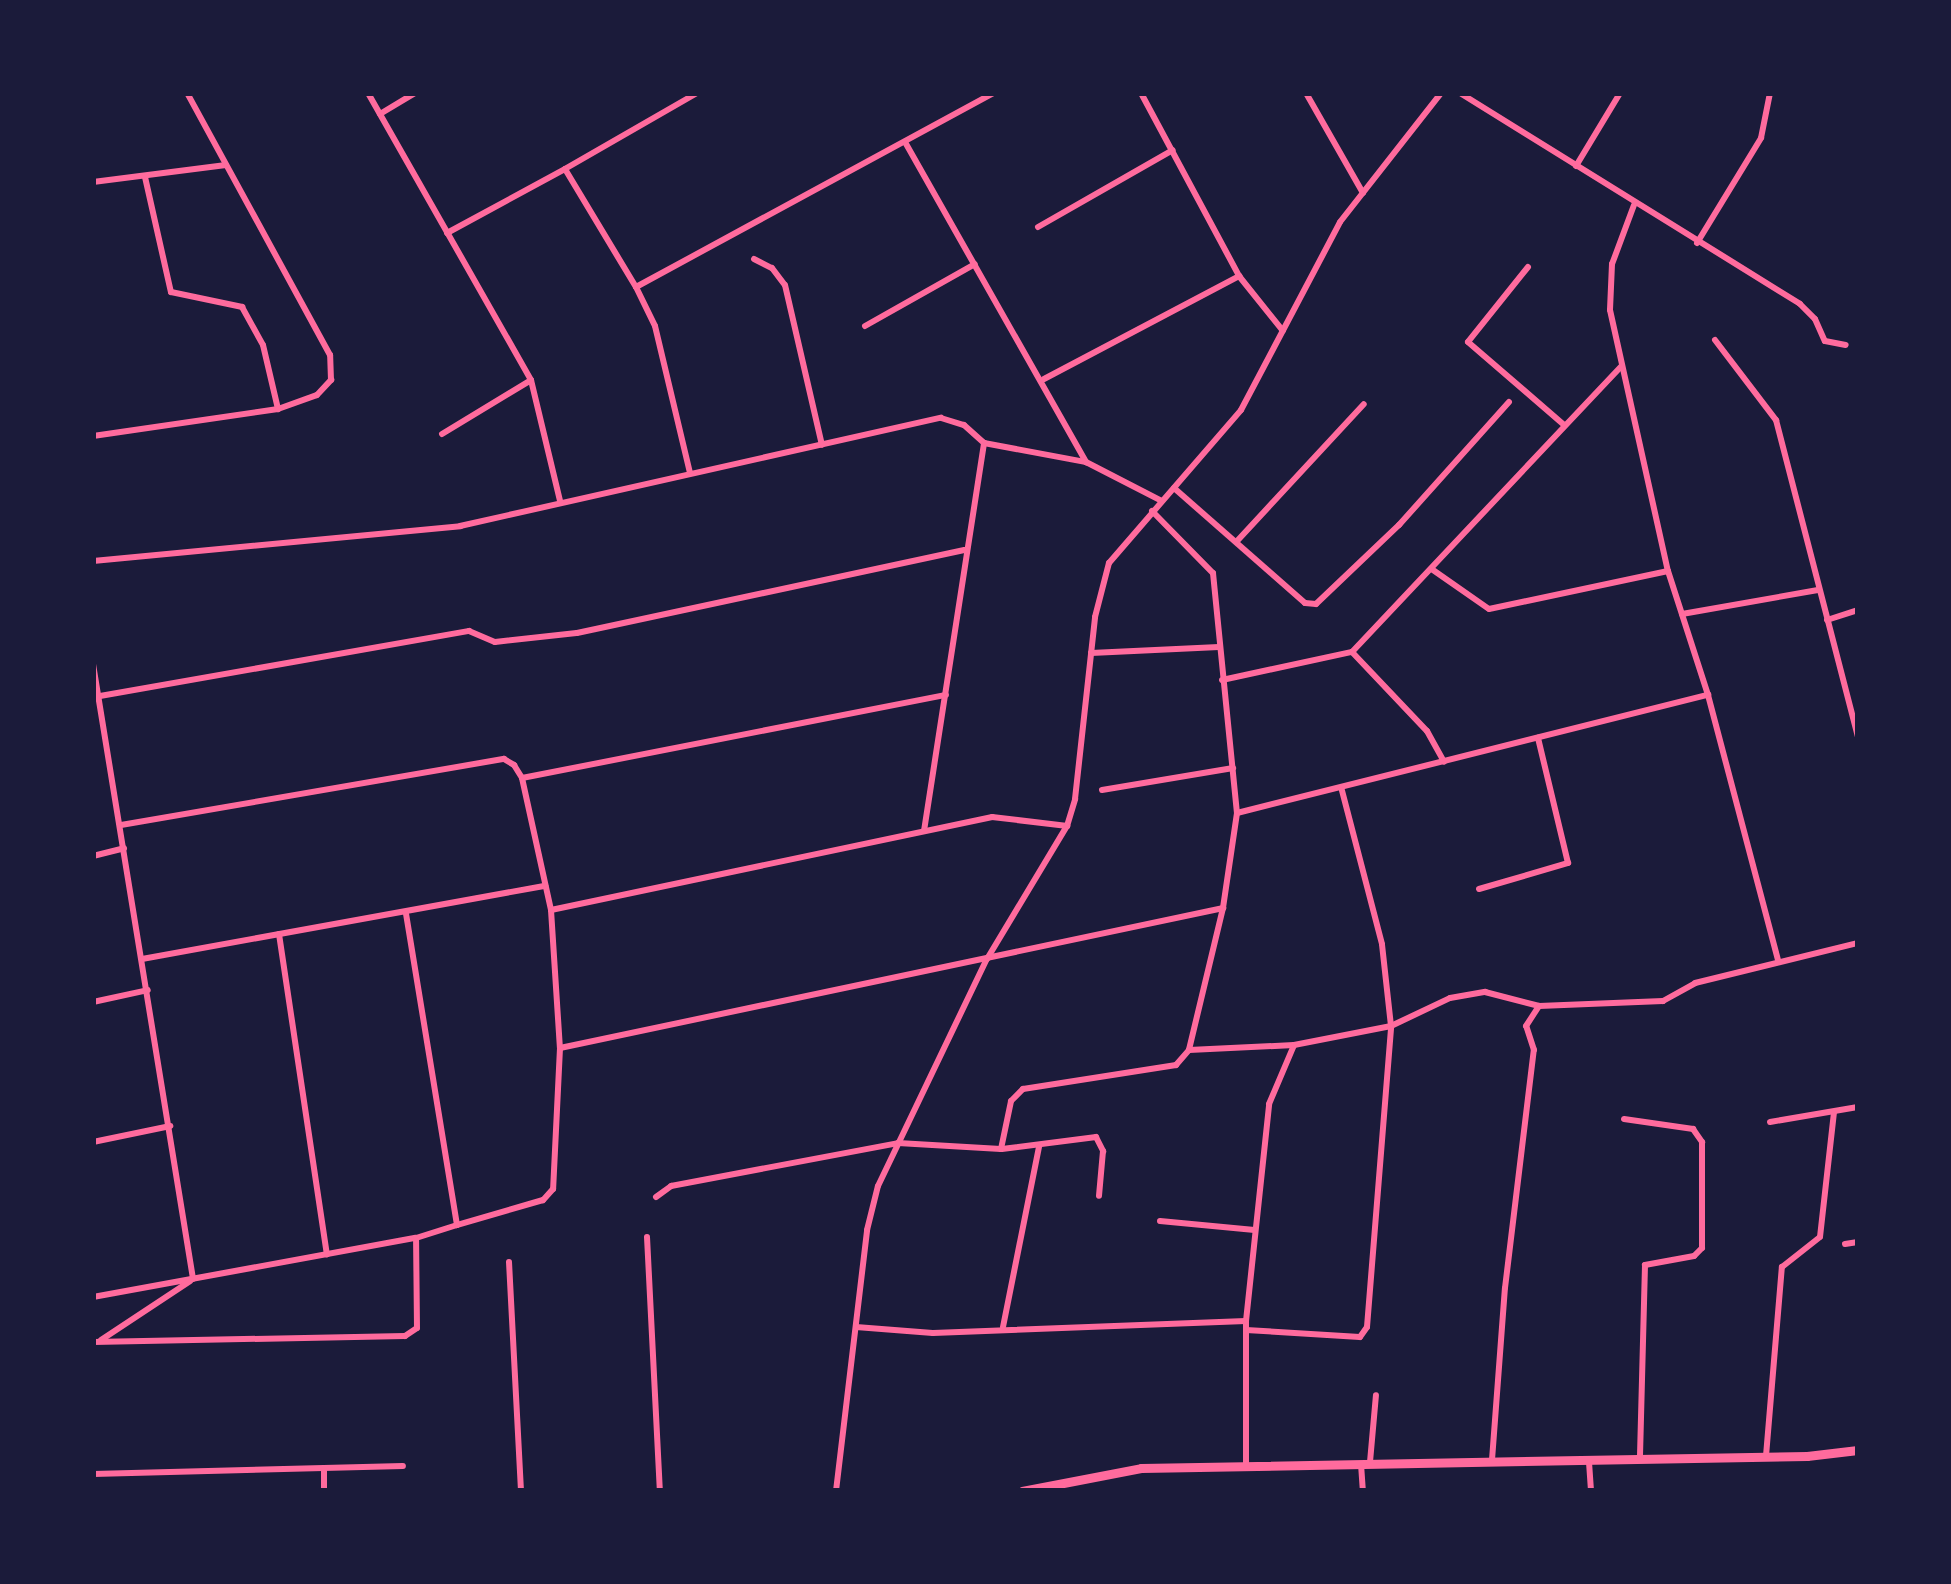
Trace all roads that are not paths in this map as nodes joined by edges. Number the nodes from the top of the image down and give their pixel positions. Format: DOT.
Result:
graph roads {
  1 [pos="187,93"];
  2 [pos="368,93"];
  3 [pos="415,93"];
  4 [pos="697,93"];
  5 [pos="993,93"];
  6 [pos="1141,93"];
  7 [pos="1306,93"];
  8 [pos="1441,93"];
  9 [pos="1460,93"];
  10 [pos="1620,93"];
  11 [pos="1770,93"];
  12 [pos="380,114"];
  13 [pos="905,142"];
  14 [pos="1173,150"];
  15 [pos="226,165"];
  16 [pos="1576,166"];
  17 [pos="565,169"];
  18 [pos="145,177"];
  19 [pos="93,182"];
  20 [pos="1363,194"];
  21 [pos="1634,206"];
  22 [pos="1038,227"];
  23 [pos="447,233"];
  24 [pos="1696,243"];
  25 [pos="754,259"];
  26 [pos="974,264"];
  27 [pos="1528,267"];
  28 [pos="1239,276"];
  29 [pos="636,287"];
  30 [pos="865,326"];
  31 [pos="1283,331"];
  32 [pos="1714,340"];
  33 [pos="1846,345"];
  34 [pos="1622,365"];
  35 [pos="1044,379"];
  36 [pos="531,380"];
  37 [pos="1509,402"];
  38 [pos="1364,404"];
  39 [pos="278,409"];
  40 [pos="1564,424"];
  41 [pos="442,434"];
  42 [pos="93,436"];
  43 [pos="984,443"];
  44 [pos="822,445"];
  45 [pos="1086,462"];
  46 [pos="691,474"];
  47 [pos="1174,488"];
  48 [pos="560,501"];
  49 [pos="1162,501"];
  50 [pos="1152,511"];
  51 [pos="1238,540"];
  52 [pos="964,550"];
  53 [pos="93,561"];
  54 [pos="1433,570"];
  55 [pos="1668,571"];
  56 [pos="1818,590"];
  57 [pos="1858,610"];
  58 [pos="1682,614"];
  59 [pos="1826,620"];
  60 [pos="1220,647"];
  61 [pos="1091,652"];
  62 [pos="1352,652"];
  63 [pos="93,664"];
  64 [pos="1222,680"];
  65 [pos="946,695"];
  66 [pos="1708,695"];
  67 [pos="100,696"];
  68 [pos="103,710"];
  69 [pos="93,713"];
  70 [pos="1858,738"];
  71 [pos="1538,739"];
  72 [pos="1444,762"];
  73 [pos="1233,768"];
  74 [pos="522,778"];
  75 [pos="1102,790"];
  76 [pos="1342,790"];
  77 [pos="1237,813"];
  78 [pos="121,825"];
  79 [pos="1067,826"];
  80 [pos="923,832"];
  81 [pos="124,848"];
  82 [pos="93,856"];
  83 [pos="545,886"];
  84 [pos="1479,889"];
  85 [pos="1222,908"];
  86 [pos="550,910"];
  87 [pos="406,912"];
  88 [pos="279,934"];
  89 [pos="1858,943"];
  90 [pos="987,958"];
  91 [pos="142,959"];
  92 [pos="1778,960"];
  93 [pos="148,990"];
  94 [pos="93,1002"];
  95 [pos="1539,1006"];
  96 [pos="1391,1026"];
  97 [pos="1294,1045"];
  98 [pos="560,1048"];
  99 [pos="1189,1050"];
  100 [pos="1858,1107"];
  101 [pos="1834,1112"];
  102 [pos="1624,1119"];
  103 [pos="1771,1122"];
  104 [pos="170,1126"];
  105 [pos="93,1142"];
  106 [pos="898,1143"];
  107 [pos="1039,1147"];
  108 [pos="1001,1149"];
  109 [pos="1099,1196"];
  110 [pos="656,1197"];
  111 [pos="1160,1221"];
  112 [pos="457,1225"];
  113 [pos="1255,1230"];
  114 [pos="647,1237"];
  115 [pos="416,1238"];
  116 [pos="1858,1241"];
  117 [pos="1844,1244"];
  118 [pos="327,1254"];
  119 [pos="509,1262"];
  120 [pos="193,1279"];
  121 [pos="93,1297"];
  122 [pos="1246,1326"];
  123 [pos="856,1327"];
  124 [pos="1003,1327"];
  125 [pos="97,1341"];
  126 [pos="1376,1395"];
  127 [pos="1858,1450"];
  128 [pos="1766,1456"];
  129 [pos="1640,1457"];
  130 [pos="1492,1460"];
  131 [pos="1589,1462"];
  132 [pos="1366,1463"];
  133 [pos="1246,1465"];
  134 [pos="403,1466"];
  135 [pos="324,1472"];
  136 [pos="93,1474"];
  137 [pos="1063,1485"];
  138 [pos="324,1491"];
  139 [pos="521,1491"];
  140 [pos="660,1491"];
  141 [pos="836,1491"];
  142 [pos="1022,1491"];
  143 [pos="1363,1491"];
  144 [pos="1591,1491"];
  1 -- 15 [label="street"];
  2 -- 12 [label="street"];
  3 -- 12 [label="street"];
  4 -- 17 [label="street"];
  5 -- 13 [label="street"];
  6 -- 14 [label="street"];
  7 -- 20 [label="street"];
  8 -- 20 [label="street"];
  9 -- 16 [label="street"];
  10 -- 16 [label="street"];
  11 -- 24 [label="street"];
  12 -- 23 [label="street"];
  13 -- 26 [label="street"];
  13 -- 29 [label="street"];
  14 -- 22 [label="street"];
  14 -- 28 [label="street"];
  15 -- 18 [label="street"];
  15 -- 39 [label="street"];
  16 -- 21 [label="street"];
  17 -- 23 [label="street"];
  17 -- 29 [label="street"];
  18 -- 19 [label="street"];
  18 -- 39 [label="street"];
  20 -- 31 [label="street"];
  21 -- 24 [label="street"];
  21 -- 34 [label="street"];
  23 -- 36 [label="street"];
  24 -- 33 [label="street"];
  25 -- 44 [label="street"];
  26 -- 30 [label="street"];
  26 -- 35 [label="street"];
  27 -- 40 [label="street"];
  28 -- 31 [label="street"];
  28 -- 35 [label="street"];
  29 -- 46 [label="street"];
  31 -- 47 [label="street"];
  32 -- 56 [label="street"];
  34 -- 40 [label="street"];
  34 -- 55 [label="street"];
  35 -- 45 [label="street"];
  36 -- 41 [label="street"];
  36 -- 48 [label="street"];
  37 -- 51 [label="street"];
  38 -- 51 [label="street"];
  39 -- 42 [label="street"];
  40 -- 54 [label="street"];
  43 -- 44 [label="street"];
  43 -- 45 [label="street"];
  43 -- 52 [label="street"];
  44 -- 46 [label="street"];
  45 -- 49 [label="street"];
  46 -- 48 [label="street"];
  47 -- 49 [label="street"];
  47 -- 51 [label="street"];
  48 -- 53 [label="street"];
  49 -- 50 [label="street"];
  50 -- 60 [label="street"];
  50 -- 61 [label="street"];
  52 -- 65 [label="street"];
  52 -- 67 [label="street"];
  54 -- 55 [label="street"];
  54 -- 62 [label="street"];
  55 -- 58 [label="street"];
  56 -- 58 [label="street"];
  56 -- 59 [label="street"];
  57 -- 59 [label="street"];
  58 -- 66 [label="street"];
  59 -- 70 [label="street"];
  60 -- 61 [label="street"];
  60 -- 64 [label="street"];
  61 -- 79 [label="street"];
  62 -- 64 [label="street"];
  62 -- 72 [label="street"];
  63 -- 67 [label="street"];
  64 -- 73 [label="street"];
  65 -- 74 [label="street"];
  65 -- 80 [label="street"];
  66 -- 71 [label="street"];
  66 -- 92 [label="street"];
  67 -- 68 [label="street"];
  68 -- 69 [label="street"];
  68 -- 78 [label="street"];
  71 -- 72 [label="street"];
  71 -- 84 [label="street"];
  72 -- 76 [label="street"];
  73 -- 75 [label="street"];
  73 -- 77 [label="street"];
  74 -- 78 [label="street"];
  74 -- 83 [label="street"];
  76 -- 77 [label="street"];
  76 -- 96 [label="street"];
  77 -- 85 [label="street"];
  78 -- 81 [label="street"];
  79 -- 80 [label="street"];
  79 -- 90 [label="street"];
  80 -- 86 [label="street"];
  81 -- 82 [label="street"];
  81 -- 91 [label="street"];
  83 -- 86 [label="street"];
  83 -- 87 [label="street"];
  85 -- 90 [label="street"];
  85 -- 99 [label="street"];
  86 -- 98 [label="street"];
  87 -- 88 [label="street"];
  87 -- 112 [label="street"];
  88 -- 91 [label="street"];
  88 -- 118 [label="street"];
  89 -- 92 [label="street"];
  90 -- 98 [label="street"];
  90 -- 106 [label="street"];
  91 -- 93 [label="street"];
  92 -- 95 [label="street"];
  93 -- 94 [label="street"];
  93 -- 104 [label="street"];
  95 -- 96 [label="street"];
  95 -- 130 [label="street"];
  96 -- 97 [label="street"];
  96 -- 122 [label="street"];
  97 -- 99 [label="street"];
  97 -- 113 [label="street"];
  98 -- 112 [label="street"];
  99 -- 108 [label="street"];
  100 -- 101 [label="street"];
  101 -- 103 [label="street"];
  101 -- 128 [label="street"];
  102 -- 129 [label="street"];
  104 -- 105 [label="street"];
  104 -- 120 [label="street"];
  106 -- 108 [label="street"];
  106 -- 110 [label="street"];
  106 -- 123 [label="street"];
  107 -- 108 [label="street"];
  107 -- 109 [label="street"];
  107 -- 124 [label="street"];
  111 -- 113 [label="street"];
  112 -- 115 [label="street"];
  113 -- 122 [label="street"];
  114 -- 140 [label="street"];
  115 -- 118 [label="street"];
  115 -- 125 [label="street"];
  116 -- 117 [label="street"];
  118 -- 120 [label="street"];
  119 -- 139 [label="street"];
  120 -- 121 [label="street"];
  120 -- 125 [label="street"];
  122 -- 124 [label="street"];
  122 -- 133 [label="street"];
  123 -- 124 [label="street"];
  123 -- 141 [label="street"];
  126 -- 132 [label="street"];
  127 -- 128 [label="main road"];
  128 -- 129 [label="main road"];
  129 -- 131 [label="main road"];
  130 -- 131 [label="main road"];
  130 -- 132 [label="main road"];
  131 -- 144 [label="street"];
  132 -- 133 [label="main road"];
  132 -- 143 [label="street"];
  133 -- 137 [label="main road"];
  134 -- 135 [label="street"];
  135 -- 136 [label="street"];
  135 -- 138 [label="street"];
  137 -- 142 [label="main road"];
}
